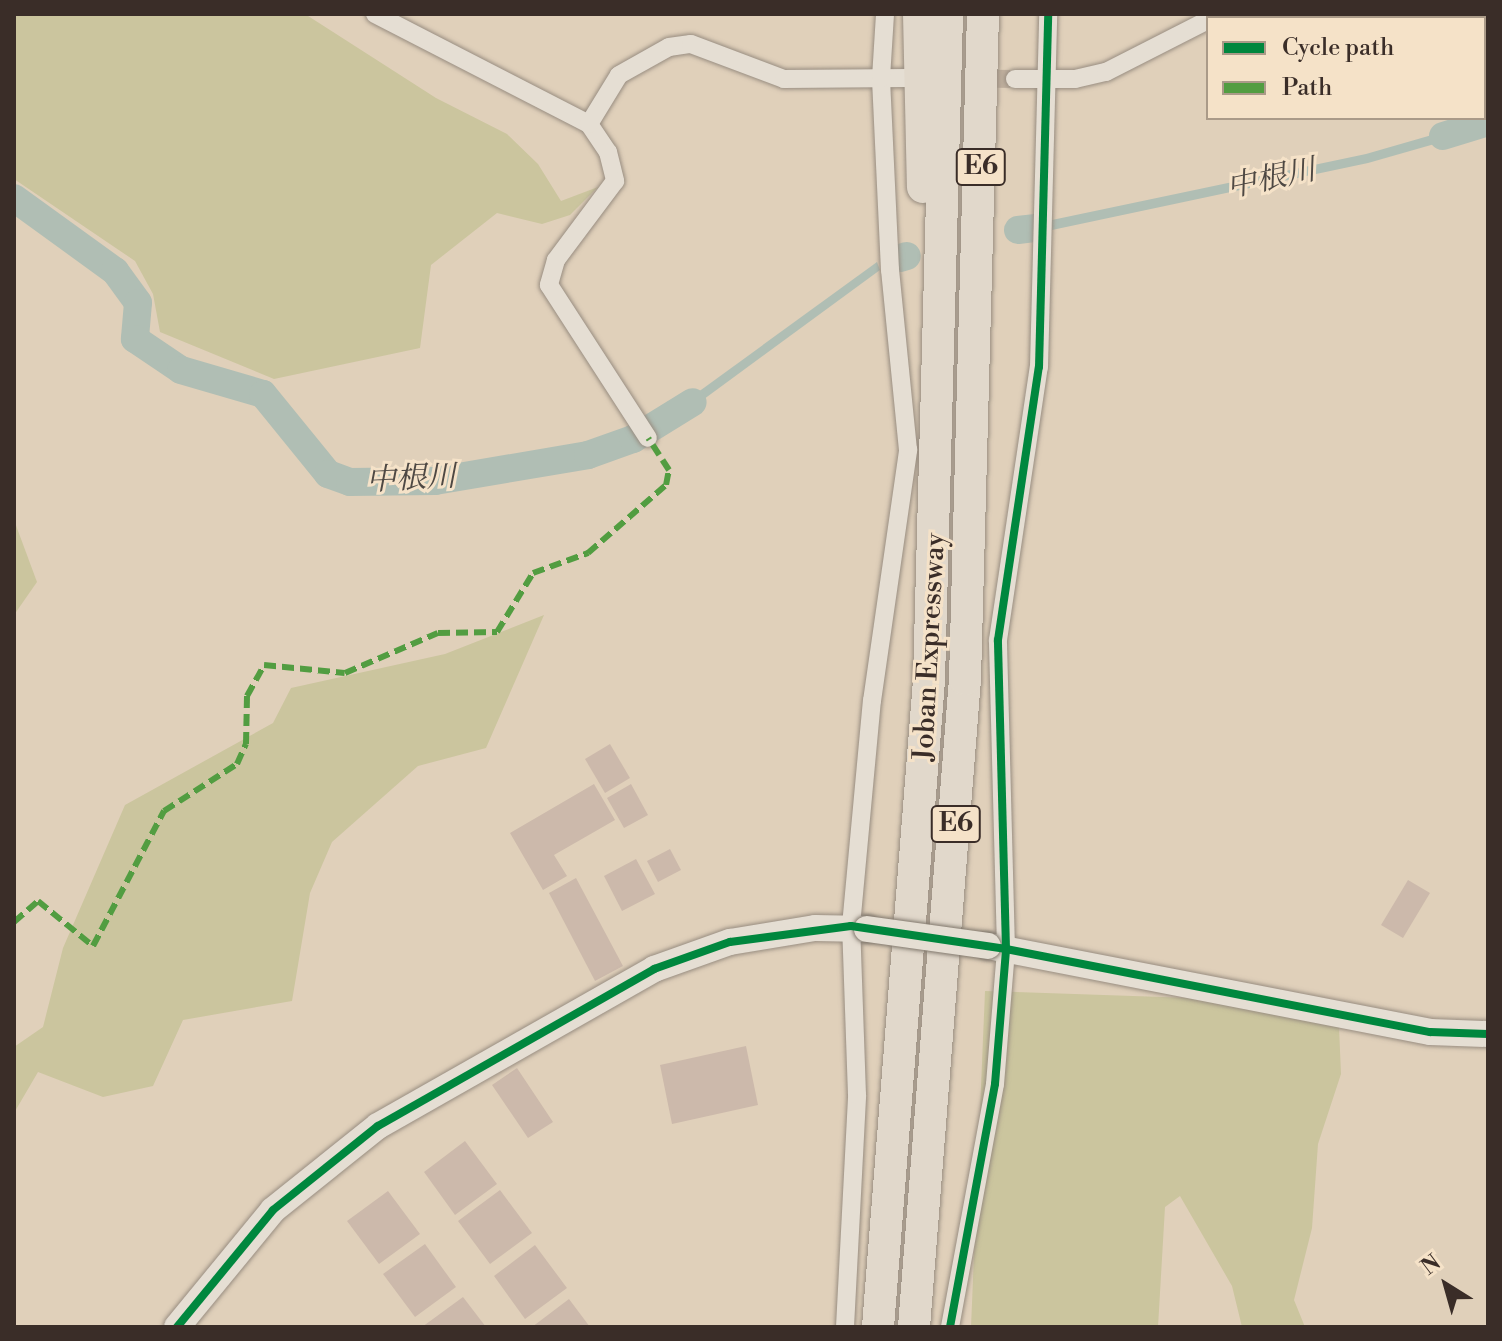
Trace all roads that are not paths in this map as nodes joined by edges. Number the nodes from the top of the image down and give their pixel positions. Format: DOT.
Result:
graph roads {
  1 [pos="375,14"];
  2 [pos="885,14"];
  3 [pos="919,14"];
  4 [pos="947,14"];
  5 [pos="983,14"];
  6 [pos="1002,14"];
  7 [pos="1048,14"];
  8 [pos="1206,21"];
  9 [pos="881,78"];
  10 [pos="908,78"];
  11 [pos="1015,79"];
  12 [pos="1046,80"];
  13 [pos="589,124"];
  14 [pos="978,320"];
  15 [pos="941,413"];
  16 [pos="645,432"];
  17 [pos="859,927"];
  18 [pos="997,947"];
  19 [pos="1488,1034"];
  20 [pos="177,1327"];
  21 [pos="845,1327"];
  22 [pos="878,1327"];
  23 [pos="914,1327"];
  24 [pos="950,1327"];
  1 -- 13 [label="street"];
  2 -- 9 [label="street"];
  3 -- 15 [label="highway"];
  4 -- 15 [label="highway, Joban Expressway / E6"];
  5 -- 14 [label="highway, Joban Expressway / E6"];
  6 -- 14 [label="highway"];
  7 -- 12 [label="street"];
  8 -- 12 [label="street"];
  9 -- 10 [label="street"];
  9 -- 13 [label="street"];
  9 -- 17 [label="street"];
  11 -- 12 [label="street"];
  12 -- 18 [label="street"];
  13 -- 16 [label="street"];
  14 -- 23 [label="highway, Joban Expressway / E6"];
  15 -- 22 [label="highway, Joban Expressway / E6"];
  17 -- 18 [label="street, bridge"];
  17 -- 20 [label="street"];
  17 -- 21 [label="street"];
  18 -- 19 [label="street"];
  18 -- 24 [label="street"];
}
